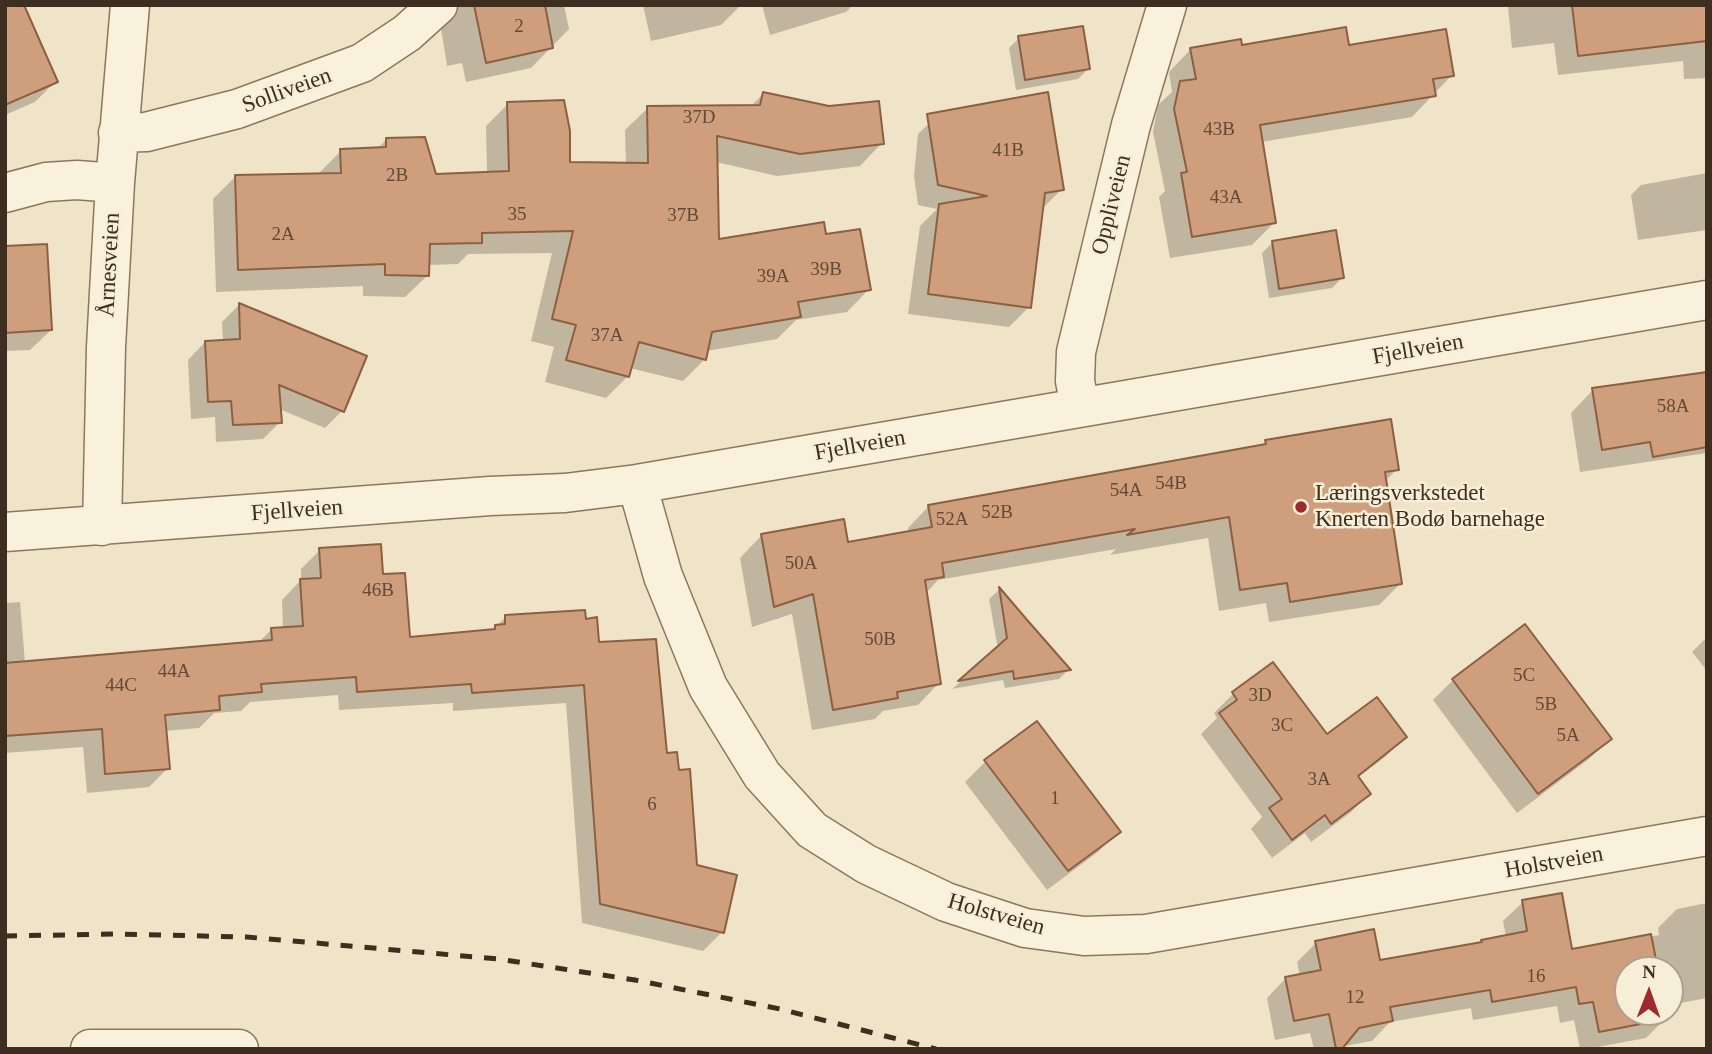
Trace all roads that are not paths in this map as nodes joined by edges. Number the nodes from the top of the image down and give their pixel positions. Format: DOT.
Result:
graph roads {
  1 [pos="130,5"];
  2 [pos="438,5"];
  3 [pos="1167,5"];
  4 [pos="117,133"];
  5 [pos="115,183"];
  6 [pos="5,193"];
  7 [pos="1707,300"];
  8 [pos="1080,407"];
  9 [pos="637,484"];
  10 [pos="102,526"];
  11 [pos="5,533"];
  12 [pos="1707,836"];
  13 [pos="90,1049"];
  14 [pos="239,1049"];
  1 -- 4 [label="street, Årnesveien"];
  2 -- 4 [label="street, Solliveien"];
  3 -- 8 [label="street, Oppliveien"];
  4 -- 5 [label="street, Årnesveien"];
  5 -- 6 [label="street"];
  5 -- 10 [label="street, Årnesveien"];
  7 -- 8 [label="street, Fjellveien"];
  8 -- 9 [label="street, Fjellveien"];
  9 -- 10 [label="street, Fjellveien"];
  9 -- 12 [label="street, Holstveien"];
  10 -- 11 [label="street, Fjellveien"];
  13 -- 14 [label="street"];
}
